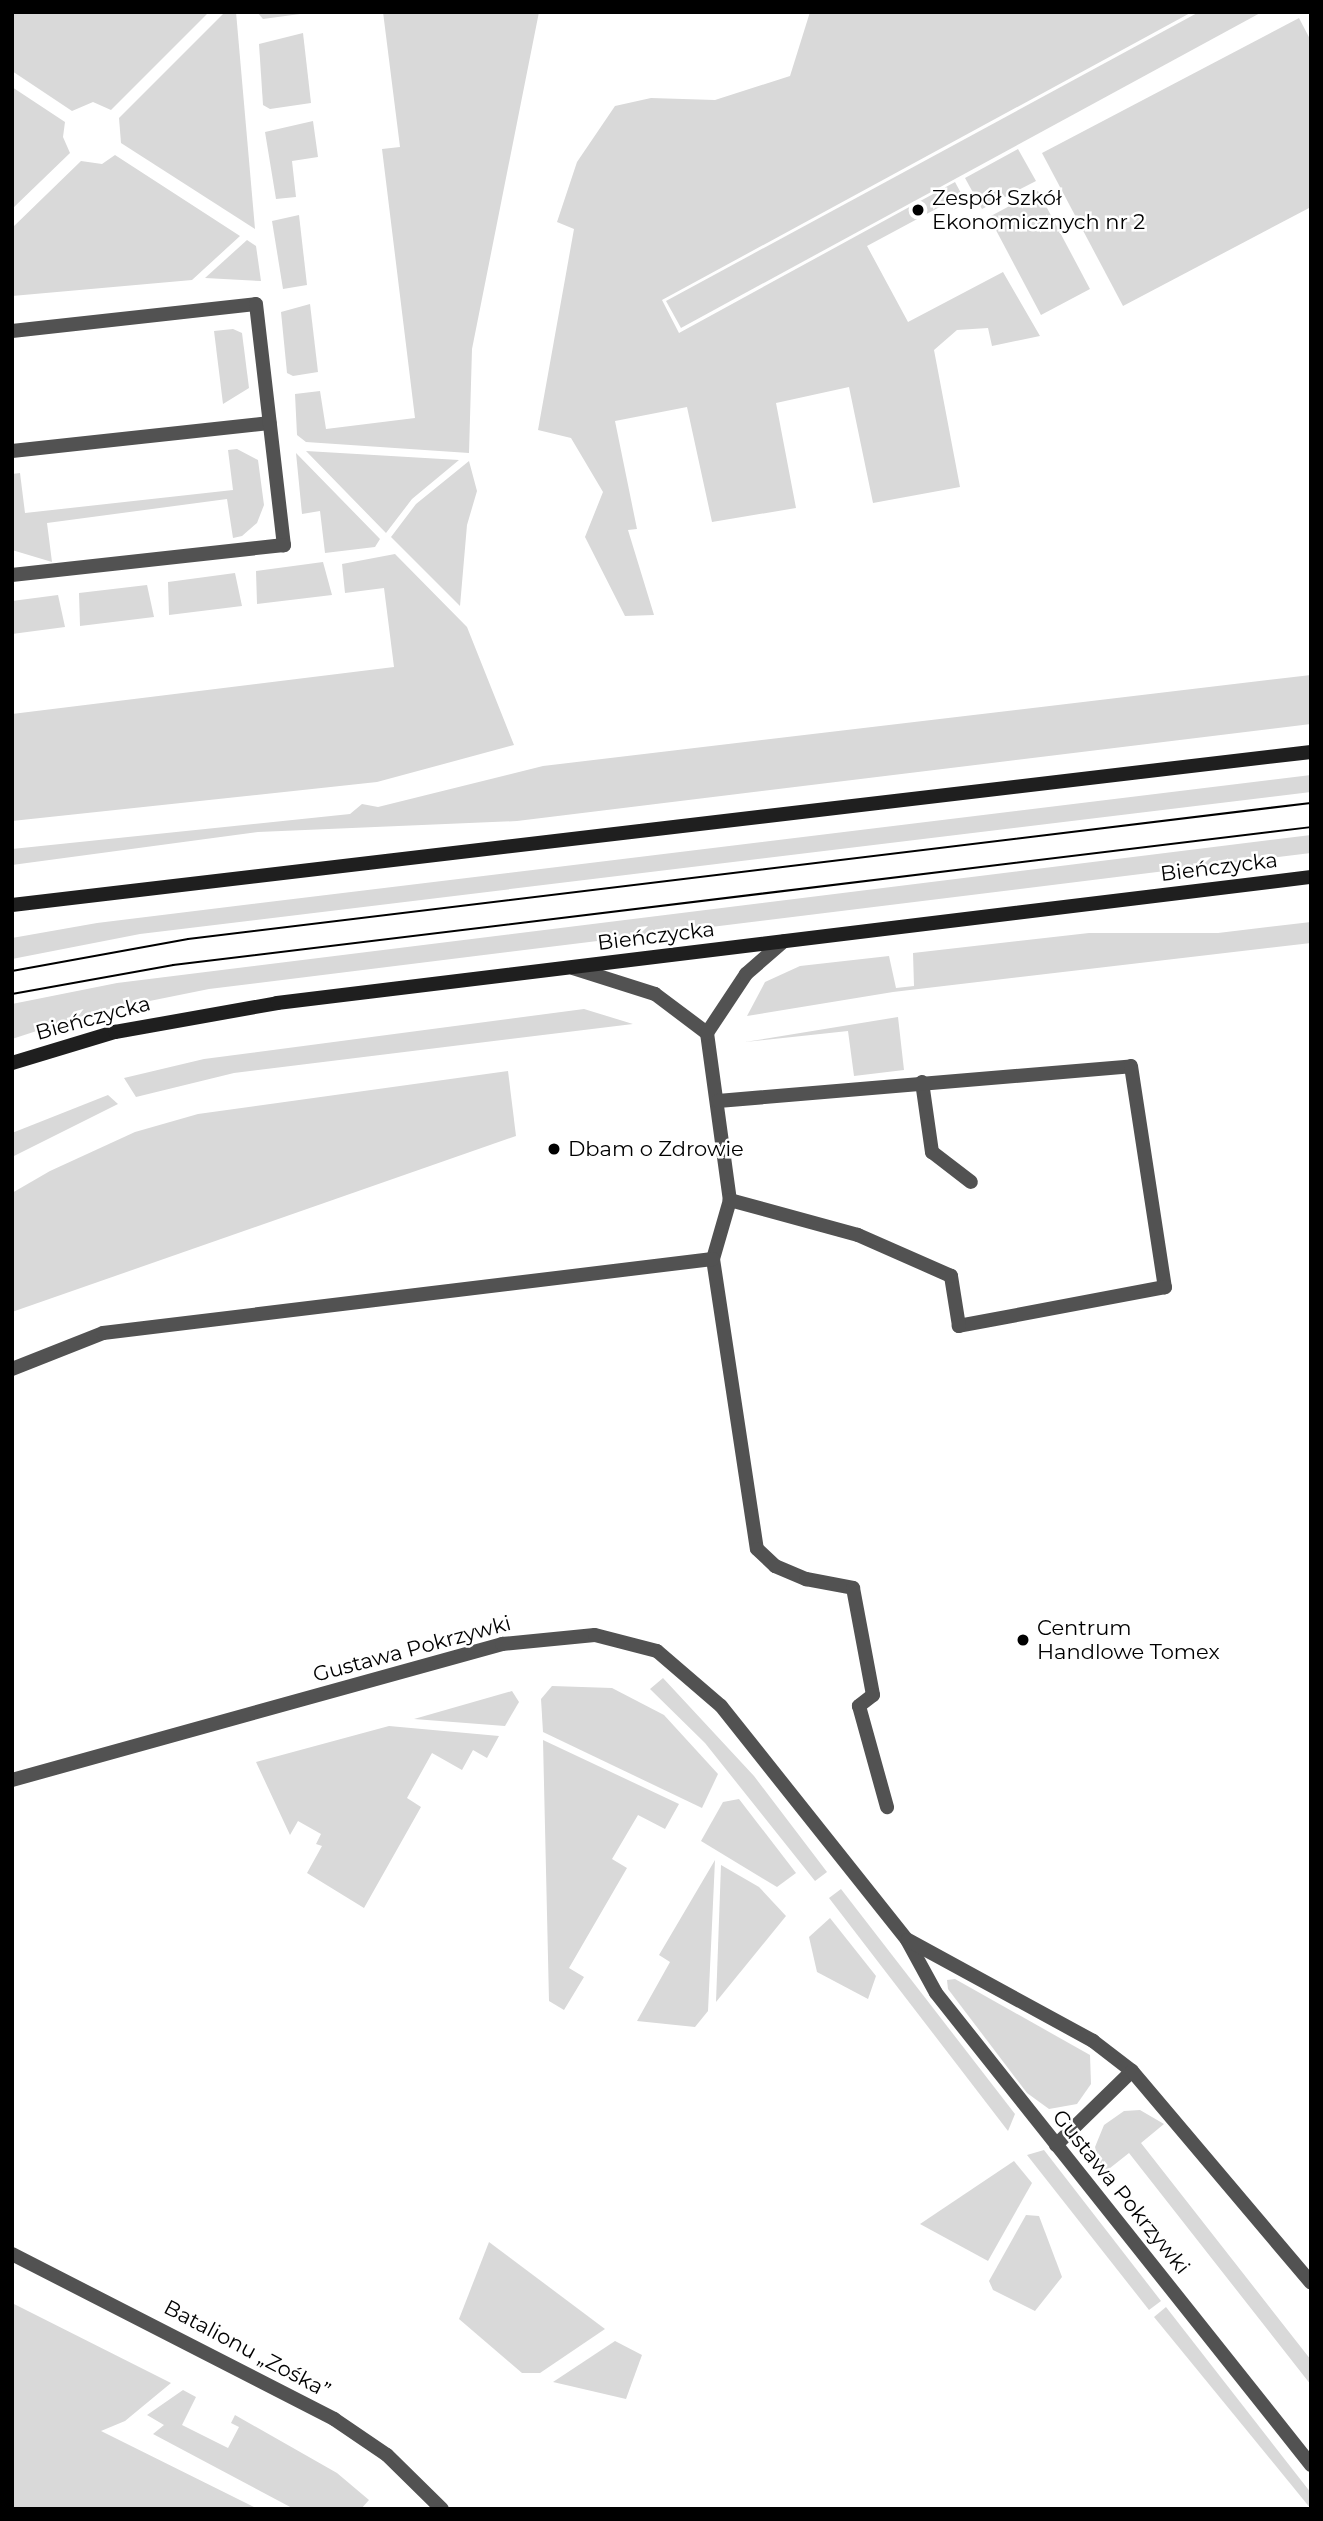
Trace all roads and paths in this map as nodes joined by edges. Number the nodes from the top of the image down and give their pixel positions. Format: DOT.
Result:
graph roads {
  1 [pos="12,331"];
  2 [pos="269,423"];
  3 [pos="12,451"];
  4 [pos="12,575"];
  5 [pos="1311,752"];
  6 [pos="1311,877"];
  7 [pos="12,905"];
  8 [pos="784,941"];
  9 [pos="569,967"];
  10 [pos="707,1033"];
  11 [pos="12,1063"];
  12 [pos="922,1082"];
  13 [pos="718,1101"];
  14 [pos="971,1182"];
  15 [pos="730,1200"];
  16 [pos="713,1259"];
  17 [pos="12,1369"];
  18 [pos="12,1780"];
  19 [pos="887,1807"];
  20 [pos="907,1940"];
  21 [pos="1132,2071"];
  22 [pos="1056,2145"];
  23 [pos="12,2254"];
  24 [pos="1311,2283"];
  25 [pos="1311,2465"];
  26 [pos="442,2509"];
  1 -- 2 [label="street"];
  2 -- 3 [label="street"];
  2 -- 4 [label="street"];
  5 -- 7 [label="main road"];
  6 -- 8 [label="main road, Bieńczycka"];
  8 -- 9 [label="main road, Bieńczycka"];
  8 -- 10 [label="street"];
  9 -- 10 [label="street"];
  9 -- 11 [label="main road, Bieńczycka"];
  10 -- 13 [label="street"];
  12 -- 13 [label="street"];
  12 -- 14 [label="street"];
  12 -- 15 [label="street"];
  13 -- 15 [label="street"];
  15 -- 16 [label="street"];
  16 -- 17 [label="street"];
  16 -- 19 [label="street"];
  18 -- 20 [label="street, Gustawa Pokrzywki"];
  20 -- 21 [label="street, Gustawa Pokrzywki"];
  20 -- 22 [label="street, Gustawa Pokrzywki"];
  21 -- 22 [label="street"];
  21 -- 24 [label="street, Gustawa Pokrzywki"];
  22 -- 25 [label="street, Gustawa Pokrzywki"];
  23 -- 26 [label="street, Batalionu „Zośka”"];
}
